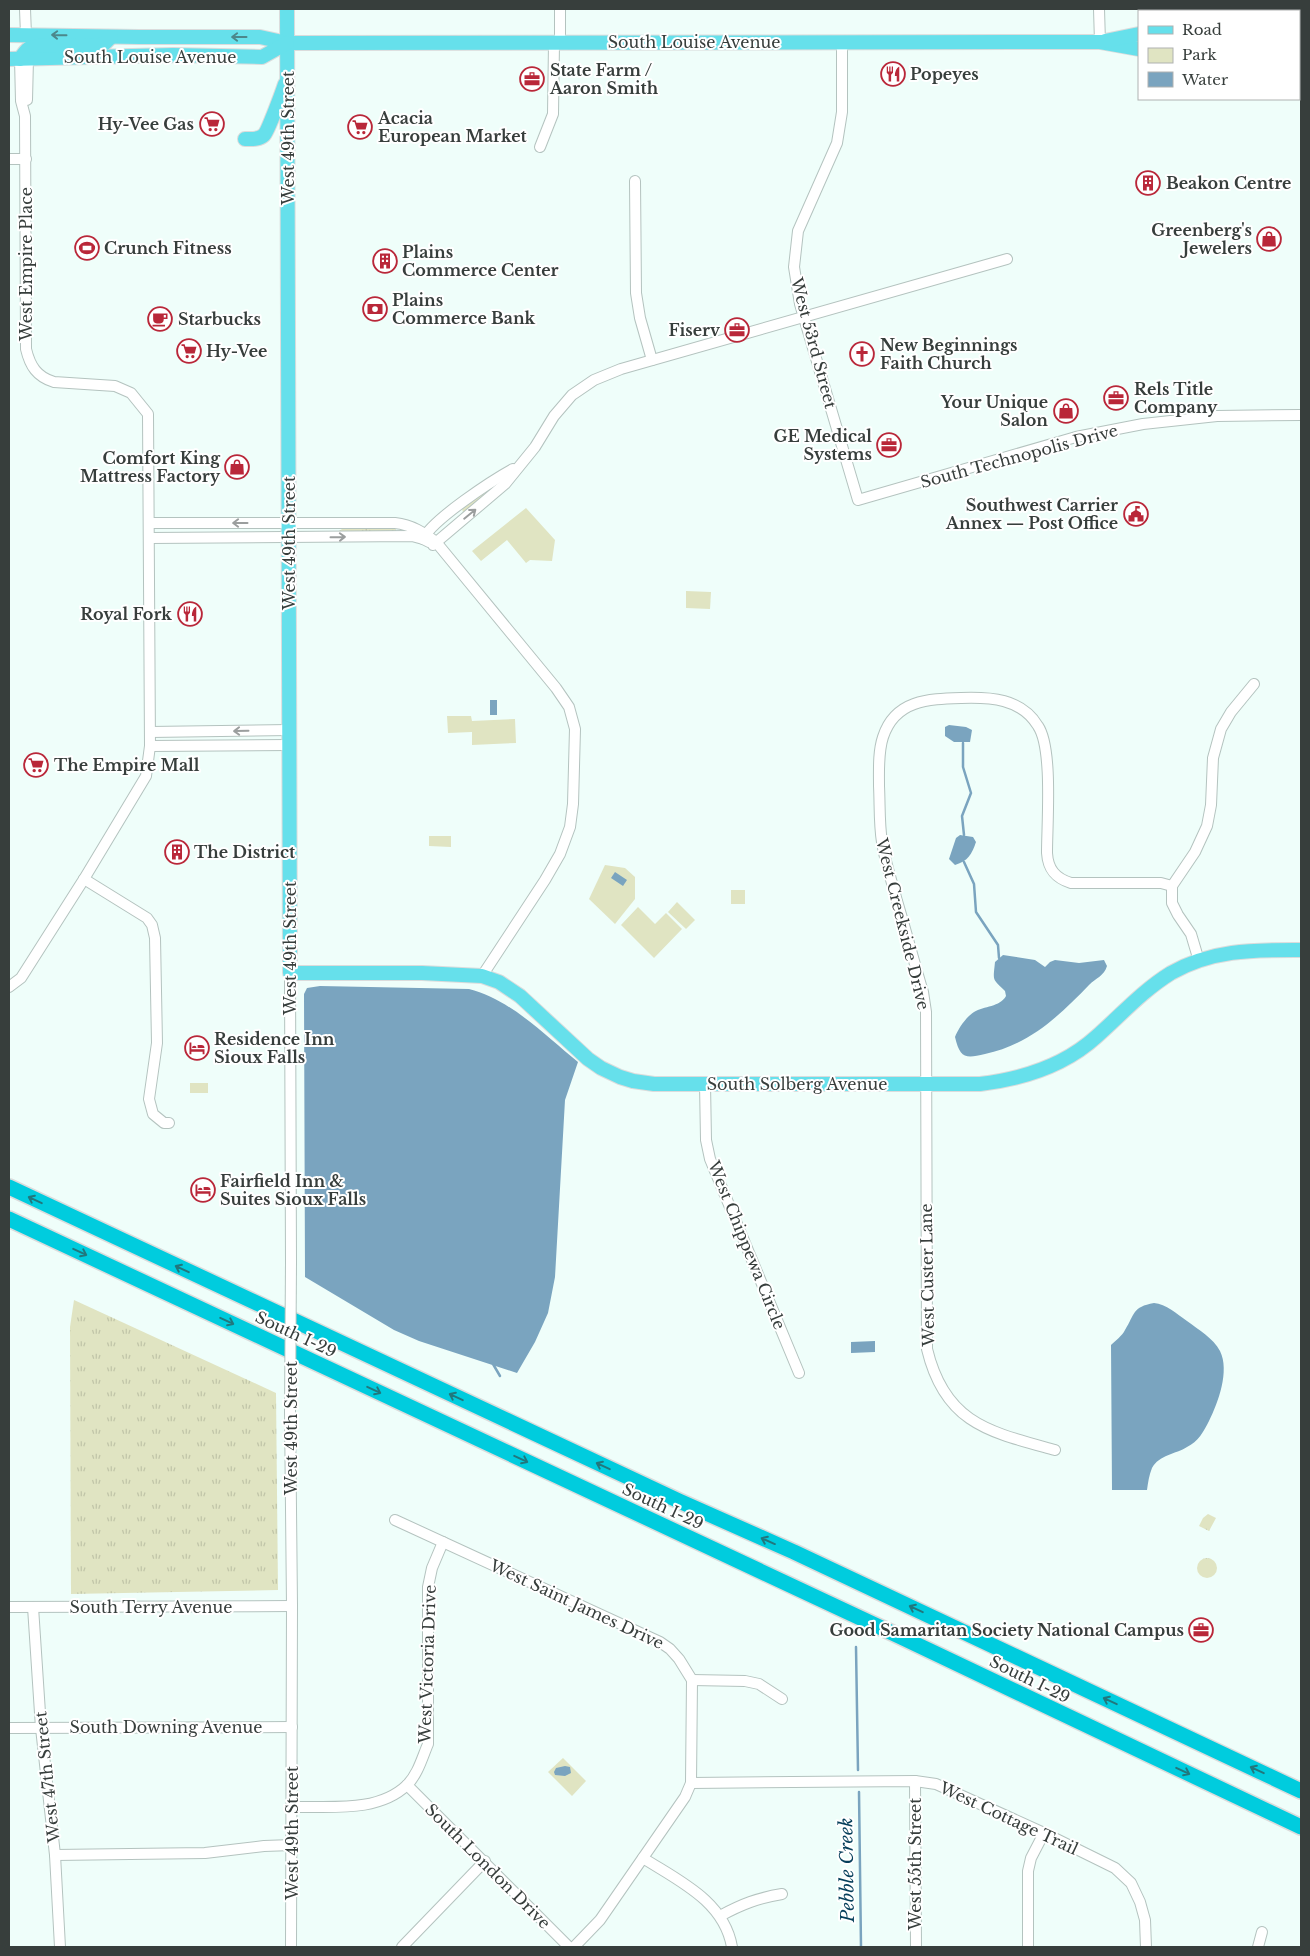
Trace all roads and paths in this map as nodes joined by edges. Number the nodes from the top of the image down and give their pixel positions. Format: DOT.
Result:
graph roads {
  1 [pos="25,9"];
  2 [pos="287,9"];
  3 [pos="560,9"];
  4 [pos="1099,9"];
  5 [pos="1138,34"];
  6 [pos="9,35"];
  7 [pos="26,35"];
  8 [pos="111,36"];
  9 [pos="842,42"];
  10 [pos="1100,42"];
  11 [pos="288,43"];
  12 [pos="557,43"];
  13 [pos="1138,49"];
  14 [pos="19,59"];
  15 [pos="288,78"];
  16 [pos="245,139"];
  17 [pos="540,146"];
  18 [pos="9,159"];
  19 [pos="26,159"];
  20 [pos="635,181"];
  21 [pos="1007,259"];
  22 [pos="804,316"];
  23 [pos="652,360"];
  24 [pos="1301,415"];
  25 [pos="517,468"];
  26 [pos="858,500"];
  27 [pos="150,523"];
  28 [pos="289,531"];
  29 [pos="424,536"];
  30 [pos="150,538"];
  31 [pos="436,546"];
  32 [pos="1254,684"];
  33 [pos="290,730"];
  34 [pos="150,732"];
  35 [pos="290,745"];
  36 [pos="150,746"];
  37 [pos="84,879"];
  38 [pos="1172,886"];
  39 [pos="1301,950"];
  40 [pos="1199,961"];
  41 [pos="290,973"];
  42 [pos="482,976"];
  43 [pos="9,987"];
  44 [pos="705,1084"];
  45 [pos="926,1084"];
  46 [pos="169,1123"];
  47 [pos="9,1188"];
  48 [pos="9,1219"];
  49 [pos="799,1373"];
  50 [pos="1055,1450"];
  51 [pos="395,1520"];
  52 [pos="443,1542"];
  53 [pos="292,1606"];
  54 [pos="9,1607"];
  55 [pos="33,1607"];
  56 [pos="692,1680"];
  57 [pos="782,1699"];
  58 [pos="292,1727"];
  59 [pos="9,1728"];
  60 [pos="41,1728"];
  61 [pos="915,1781"];
  62 [pos="691,1783"];
  63 [pos="407,1785"];
  64 [pos="1301,1791"];
  65 [pos="292,1806"];
  66 [pos="1301,1827"];
  67 [pos="1044,1833"];
  68 [pos="292,1845"];
  69 [pos="55,1855"];
  70 [pos="643,1858"];
  71 [pos="484,1862"];
  72 [pos="782,1894"];
  73 [pos="720,1916"];
  74 [pos="1262,1932"];
  75 [pos="60,1947"];
  76 [pos="291,1947"];
  77 [pos="402,1947"];
  78 [pos="569,1947"];
  79 [pos="574,1947"];
  80 [pos="732,1947"];
  81 [pos="916,1947"];
  82 [pos="1028,1947"];
  83 [pos="1146,1947"];
  84 [pos="1258,1947"];
  1 -- 7 [label="street"];
  2 -- 11 [label="main road, West 49th Street"];
  3 -- 12 [label="street"];
  4 -- 10 [label="street"];
  5 -- 10 [label="main road, South Louise Avenue"];
  6 -- 7 [label="main road, South Louise Avenue"];
  8 -- 7 [label="main road, South Louise Avenue, one-way"];
  11 -- 8 [label="main road, South Louise Avenue, one-way"];
  8 -- 14 [label="main road"];
  9 -- 10 [label="main road, South Louise Avenue"];
  9 -- 12 [label="main road, South Louise Avenue"];
  9 -- 22 [label="street, West 53rd Street"];
  10 -- 13 [label="main road, South Louise Avenue"];
  11 -- 12 [label="main road, South Louise Avenue"];
  11 -- 14 [label="main road, South Louise Avenue"];
  11 -- 15 [label="main road, West 49th Street"];
  12 -- 17 [label="street"];
  14 -- 19 [label="street, West Empire Place"];
  15 -- 16 [label="main road"];
  15 -- 28 [label="main road, West 49th Street"];
  18 -- 19 [label="street"];
  19 -- 27 [label="street, West Empire Place"];
  20 -- 23 [label="street"];
  21 -- 22 [label="street"];
  22 -- 23 [label="street"];
  22 -- 26 [label="street, West 53rd Street"];
  23 -- 25 [label="street"];
  24 -- 26 [label="street, South Technopolis Drive"];
  25 -- 29 [label="street"];
  31 -- 25 [label="street, one-way"];
  28 -- 27 [label="street, one-way"];
  27 -- 30 [label="street, West Empire Place"];
  28 -- 29 [label="street"];
  28 -- 30 [label="street"];
  28 -- 33 [label="main road, West 49th Street"];
  29 -- 31 [label="street"];
  30 -- 34 [label="street, West Empire Place"];
  31 -- 42 [label="street"];
  32 -- 38 [label="street"];
  33 -- 34 [label="street, one-way"];
  33 -- 35 [label="main road, West 49th Street"];
  34 -- 36 [label="street, West Empire Place"];
  35 -- 36 [label="street"];
  35 -- 41 [label="main road, West 49th Street"];
  36 -- 37 [label="street, West Empire Place"];
  37 -- 43 [label="street, West Empire Place"];
  37 -- 46 [label="street"];
  38 -- 40 [label="street"];
  38 -- 45 [label="street, West Creekside Drive"];
  39 -- 40 [label="main road, South Solberg Avenue"];
  40 -- 45 [label="main road, South Solberg Avenue"];
  41 -- 42 [label="main road, South Solberg Avenue"];
  41 -- 53 [label="street, West 49th Street, bridge"];
  42 -- 44 [label="main road, South Solberg Avenue"];
  44 -- 45 [label="main road, South Solberg Avenue"];
  44 -- 49 [label="street, West Chippewa Circle"];
  45 -- 50 [label="street, West Custer Lane"];
  64 -- 47 [label="highway, South I-29, one-way"];
  48 -- 66 [label="highway, South I-29, one-way"];
  51 -- 52 [label="street, West Saint James Drive"];
  52 -- 56 [label="street, West Saint James Drive"];
  52 -- 63 [label="street, West Victoria Drive"];
  53 -- 55 [label="street, South Terry Avenue"];
  53 -- 58 [label="street, West 49th Street"];
  54 -- 55 [label="street, South Terry Avenue"];
  55 -- 60 [label="street, West 47th Street"];
  56 -- 57 [label="street"];
  56 -- 62 [label="street"];
  58 -- 60 [label="street, South Downing Avenue"];
  58 -- 65 [label="street, West 49th Street"];
  59 -- 60 [label="street, South Downing Avenue"];
  60 -- 69 [label="street, West 47th Street"];
  61 -- 62 [label="street, West Cottage Trail"];
  61 -- 67 [label="street, West Cottage Trail"];
  61 -- 81 [label="street, West 55th Street"];
  62 -- 70 [label="street"];
  63 -- 65 [label="street, West Victoria Drive"];
  63 -- 71 [label="street, South London Drive"];
  65 -- 68 [label="street, West 49th Street"];
  67 -- 82 [label="street"];
  67 -- 83 [label="street, West Cottage Trail"];
  68 -- 69 [label="street"];
  68 -- 76 [label="street, West 49th Street"];
  69 -- 75 [label="street, West 47th Street"];
  70 -- 73 [label="street"];
  70 -- 79 [label="street"];
  71 -- 77 [label="street"];
  71 -- 78 [label="street, South London Drive"];
  72 -- 73 [label="street"];
  73 -- 80 [label="street"];
  74 -- 84 [label="street"];
}
